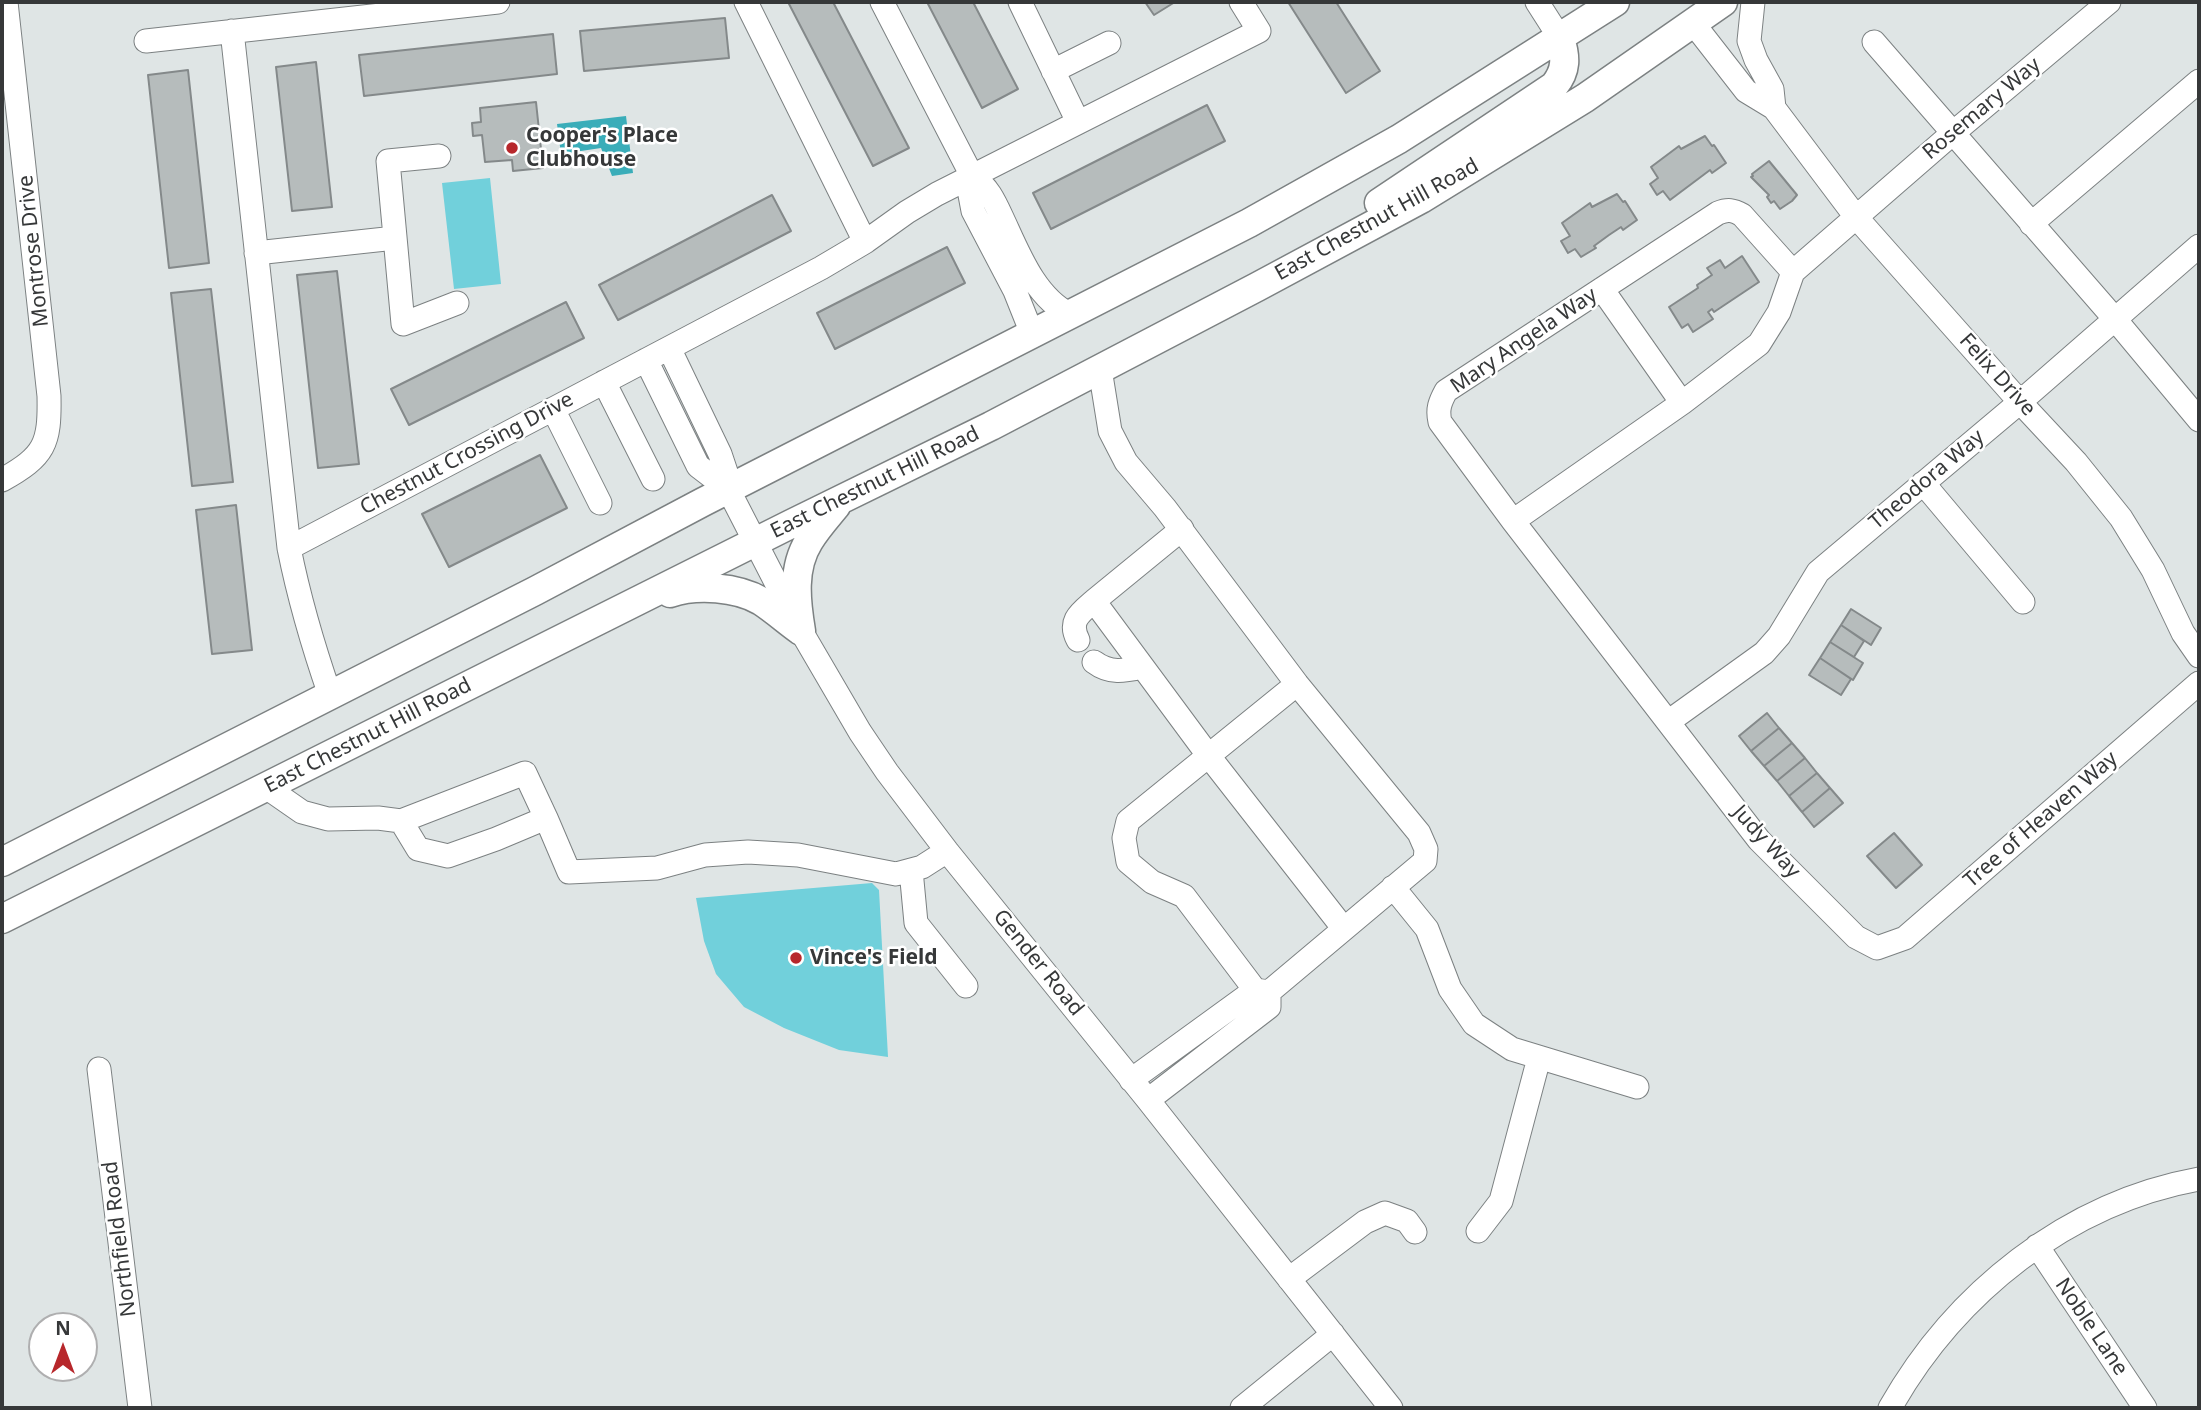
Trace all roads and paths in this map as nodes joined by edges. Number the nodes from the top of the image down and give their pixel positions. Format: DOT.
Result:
graph roads {
  1 [pos="6,2"];
  2 [pos="498,2"];
  3 [pos="746,2"];
  4 [pos="882,2"];
  5 [pos="1020,2"];
  6 [pos="1241,2"];
  7 [pos="1536,2"];
  8 [pos="1615,2"];
  9 [pos="1723,2"];
  10 [pos="1753,2"];
  11 [pos="2109,2"];
  12 [pos="1690,12"];
  13 [pos="232,31"];
  14 [pos="1560,38"];
  15 [pos="146,41"];
  16 [pos="1874,42"];
  17 [pos="1109,43"];
  18 [pos="1054,71"];
  19 [pos="2199,81"];
  20 [pos="1774,108"];
  21 [pos="1078,122"];
  22 [pos="1953,133"];
  23 [pos="439,156"];
  24 [pos="971,176"];
  25 [pos="1857,217"];
  26 [pos="2031,224"];
  27 [pos="395,238"];
  28 [pos="865,242"];
  29 [pos="2199,246"];
  30 [pos="256,253"];
  31 [pos="1315,256"];
  32 [pos="1793,272"];
  33 [pos="1602,289"];
  34 [pos="457,303"];
  35 [pos="1071,316"];
  36 [pos="2114,318"];
  37 [pos="1029,337"];
  38 [pos="669,348"];
  39 [pos="646,360"];
  40 [pos="1100,369"];
  41 [pos="604,382"];
  42 [pos="2020,402"];
  43 [pos="1682,403"];
  44 [pos="553,409"];
  45 [pos="2199,420"];
  46 [pos="653,479"];
  47 [pos="2,480"];
  48 [pos="1923,483"];
  49 [pos="729,489"];
  50 [pos="841,499"];
  51 [pos="600,503"];
  52 [pos="1513,521"];
  53 [pos="1182,529"];
  54 [pos="755,542"];
  55 [pos="289,548"];
  56 [pos="1094,601"];
  57 [pos="2023,602"];
  58 [pos="624,608"];
  59 [pos="801,631"];
  60 [pos="1078,640"];
  61 [pos="2199,656"];
  62 [pos="1094,662"];
  63 [pos="1142,667"];
  64 [pos="2199,683"];
  65 [pos="1297,684"];
  66 [pos="330,695"];
  67 [pos="1668,722"];
  68 [pos="1208,755"];
  69 [pos="266,787"];
  70 [pos="546,818"];
  71 [pos="401,821"];
  72 [pos="947,851"];
  73 [pos="2,862"];
  74 [pos="911,870"];
  75 [pos="1393,887"];
  76 [pos="2,919"];
  77 [pos="1344,929"];
  78 [pos="1877,948"];
  79 [pos="966,986"];
  80 [pos="1262,991"];
  81 [pos="1539,1058"];
  82 [pos="99,1069"];
  83 [pos="1131,1080"];
  84 [pos="1637,1087"];
  85 [pos="1148,1100"];
  86 [pos="2199,1179"];
  87 [pos="1415,1231"];
  88 [pos="1478,1231"];
  89 [pos="2036,1246"];
  90 [pos="1289,1279"];
  91 [pos="1333,1334"];
  92 [pos="140,1408"];
  93 [pos="1242,1408"];
  94 [pos="1391,1408"];
  95 [pos="1890,1408"];
  96 [pos="2145,1408"];
  1 -- 47 [label="street, Montrose Drive"];
  2 -- 13 [label="street"];
  3 -- 28 [label="street"];
  4 -- 24 [label="street"];
  5 -- 18 [label="street"];
  6 -- 21 [label="street, Chestnut Crossing Drive"];
  7 -- 14 [label="street"];
  8 -- 14 [label="main road"];
  9 -- 12 [label="main road, East Chestnut Hill Road"];
  10 -- 20 [label="street, Felix Drive"];
  11 -- 22 [label="street, Rosemary Way"];
  12 -- 20 [label="street, Felix Drive"];
  12 -- 31 [label="main road, East Chestnut Hill Road"];
  13 -- 15 [label="street"];
  13 -- 30 [label="street"];
  14 -- 31 [label="main road"];
  14 -- 35 [label="main road"];
  16 -- 22 [label="street"];
  17 -- 18 [label="street"];
  18 -- 21 [label="street"];
  19 -- 26 [label="street"];
  20 -- 25 [label="street, Felix Drive"];
  21 -- 24 [label="street, Chestnut Crossing Drive"];
  22 -- 25 [label="street, Rosemary Way"];
  22 -- 26 [label="street"];
  23 -- 27 [label="street"];
  24 -- 28 [label="street, Chestnut Crossing Drive"];
  24 -- 35 [label="street"];
  24 -- 37 [label="street"];
  25 -- 32 [label="street"];
  25 -- 42 [label="street, Felix Drive"];
  26 -- 36 [label="street"];
  27 -- 30 [label="street"];
  27 -- 34 [label="street"];
  28 -- 38 [label="street, Chestnut Crossing Drive"];
  29 -- 36 [label="street, Theodora Way"];
  30 -- 55 [label="street"];
  31 -- 40 [label="main road, East Chestnut Hill Road"];
  32 -- 33 [label="street, Mary Angela Way"];
  32 -- 43 [label="street"];
  33 -- 43 [label="street"];
  33 -- 52 [label="street, Mary Angela Way"];
  35 -- 37 [label="main road"];
  36 -- 42 [label="street, Theodora Way"];
  36 -- 45 [label="street"];
  37 -- 49 [label="main road"];
  38 -- 39 [label="street, Chestnut Crossing Drive"];
  38 -- 49 [label="street"];
  39 -- 41 [label="street, Chestnut Crossing Drive"];
  39 -- 49 [label="street"];
  40 -- 50 [label="main road, East Chestnut Hill Road"];
  40 -- 53 [label="street"];
  41 -- 44 [label="street, Chestnut Crossing Drive"];
  41 -- 46 [label="street"];
  42 -- 48 [label="street, Theodora Way"];
  42 -- 61 [label="street, Felix Drive"];
  43 -- 52 [label="street"];
  44 -- 51 [label="street"];
  44 -- 55 [label="street, Chestnut Crossing Drive"];
  48 -- 57 [label="street"];
  48 -- 67 [label="street, Theodora Way"];
  49 -- 54 [label="street, Gender Road"];
  49 -- 66 [label="main road"];
  50 -- 54 [label="main road, East Chestnut Hill Road"];
  50 -- 59 [label="main road"];
  52 -- 67 [label="street, Mary Angela Way"];
  53 -- 56 [label="street"];
  53 -- 65 [label="street"];
  54 -- 58 [label="main road, East Chestnut Hill Road"];
  54 -- 59 [label="street, Gender Road"];
  55 -- 66 [label="street"];
  56 -- 60 [label="street"];
  56 -- 63 [label="street"];
  58 -- 59 [label="main road"];
  58 -- 69 [label="main road, East Chestnut Hill Road"];
  59 -- 72 [label="street, Gender Road"];
  62 -- 63 [label="street"];
  63 -- 68 [label="street"];
  64 -- 78 [label="street, Tree of Heaven Way"];
  65 -- 68 [label="street"];
  65 -- 75 [label="street"];
  66 -- 73 [label="main road"];
  67 -- 78 [label="street, Judy Way"];
  68 -- 77 [label="street"];
  68 -- 80 [label="street"];
  69 -- 71 [label="street"];
  69 -- 76 [label="main road, East Chestnut Hill Road"];
  70 -- 71 [label="street"];
  70 -- 71 [label="street"];
  70 -- 74 [label="street"];
  72 -- 74 [label="street"];
  72 -- 83 [label="street, Gender Road"];
  74 -- 79 [label="street"];
  75 -- 77 [label="street"];
  75 -- 81 [label="street"];
  77 -- 80 [label="street"];
  80 -- 83 [label="street"];
  80 -- 85 [label="street"];
  81 -- 84 [label="street"];
  81 -- 88 [label="street"];
  82 -- 92 [label="street, Northfield Road"];
  83 -- 85 [label="street, Gender Road"];
  85 -- 90 [label="street, Gender Road"];
  86 -- 89 [label="street"];
  87 -- 90 [label="street"];
  89 -- 95 [label="street"];
  89 -- 96 [label="street, Noble Lane"];
  90 -- 91 [label="street, Gender Road"];
  91 -- 93 [label="street"];
  91 -- 94 [label="street, Gender Road"];
}
